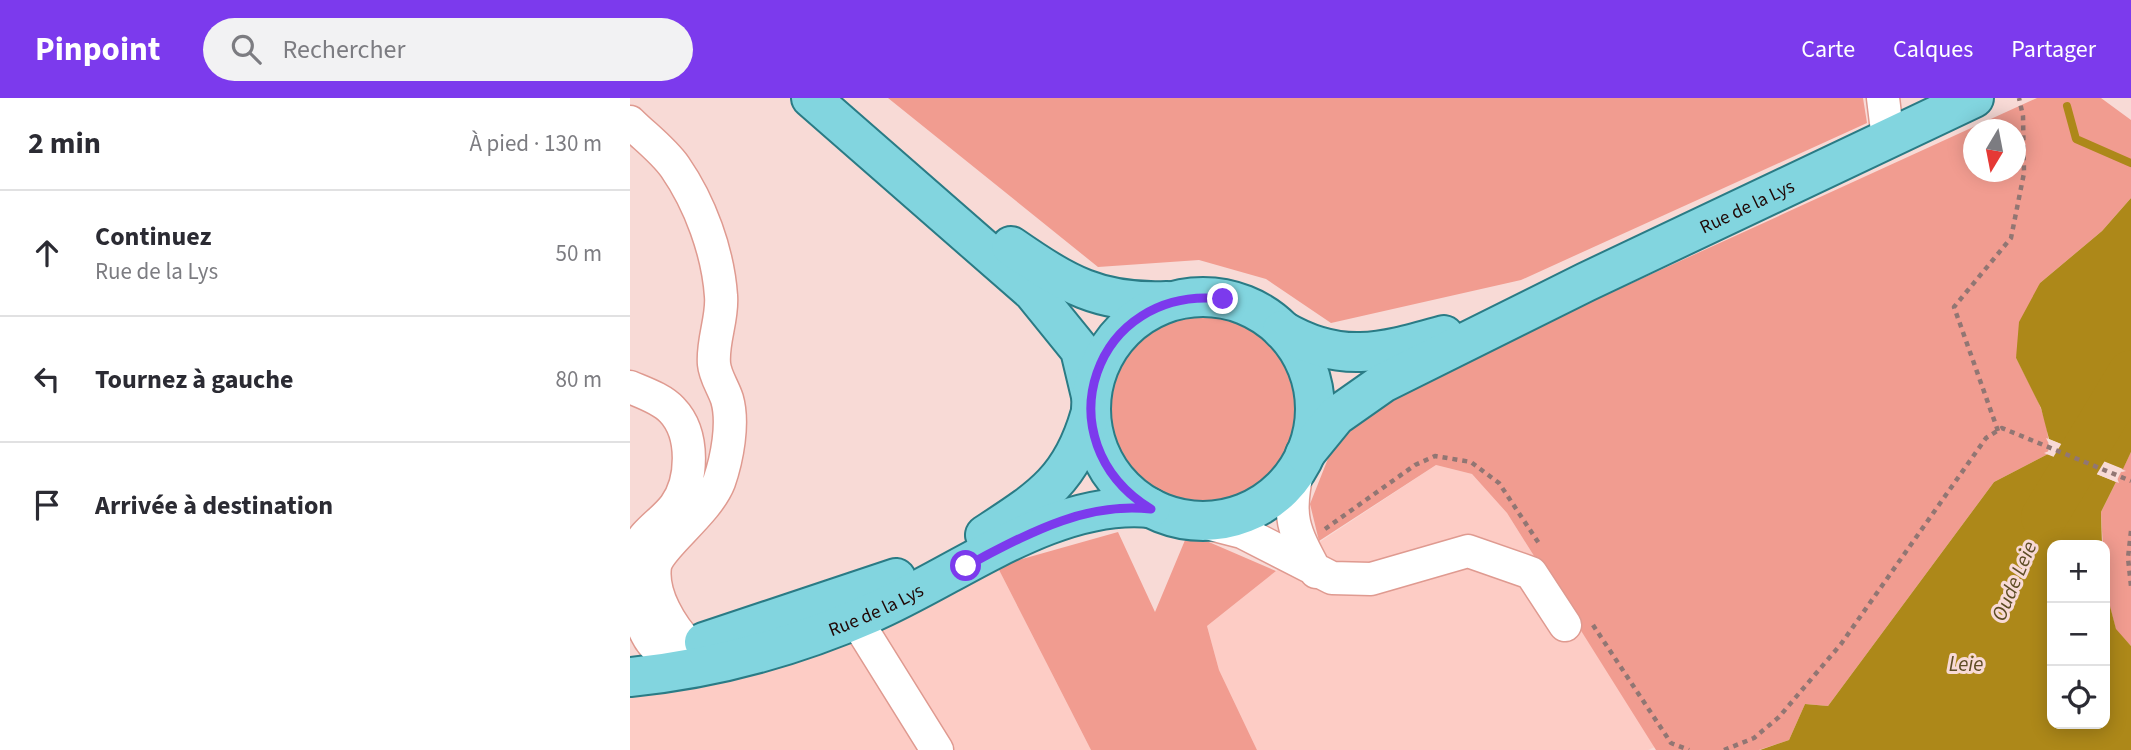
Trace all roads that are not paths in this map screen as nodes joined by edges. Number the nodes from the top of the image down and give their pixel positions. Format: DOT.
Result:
graph roads {
  1 [pos="811,98"];
  2 [pos="1883,98"];
  3 [pos="1971,100"];
  4 [pos="630,122"];
  5 [pos="1888,139"];
  6 [pos="888,163"];
  7 [pos="1173,301"];
  8 [pos="1534,308"];
  9 [pos="1282,330"];
  10 [pos="630,387"];
  11 [pos="1091,406"];
  12 [pos="1301,461"];
  13 [pos="1151,509"];
  14 [pos="1199,521"];
  15 [pos="1316,572"];
  16 [pos="856,620"];
  17 [pos="1565,625"];
  18 [pos="674,656"];
  19 [pos="630,677"];
  20 [pos="937,750"];
  1 -- 6 [label="main road"];
  2 -- 5 [label="street"];
  3 -- 5 [label="main road, Rue de la Lys"];
  4 -- 18 [label="street"];
  5 -- 8 [label="main road, Rue de la Lys"];
  6 -- 7 [label="main road"];
  6 -- 11 [label="main road"];
  7 -- 9 [label="main road"];
  7 -- 11 [label="main road"];
  8 -- 9 [label="main road, Rue de la Lys"];
  8 -- 12 [label="main road, Rue de la Lys"];
  9 -- 12 [label="main road"];
  10 -- 18 [label="street"];
  11 -- 13 [label="main road"];
  11 -- 18 [label="main road, Rue de la Lys"];
  12 -- 14 [label="main road"];
  12 -- 15 [label="street"];
  13 -- 14 [label="main road"];
  13 -- 16 [label="main road, Rue de la Lys"];
  14 -- 15 [label="street"];
  15 -- 17 [label="street"];
  16 -- 18 [label="main road, Rue de la Lys"];
  16 -- 20 [label="street"];
  18 -- 19 [label="main road, Rue de la Lys"];
}
